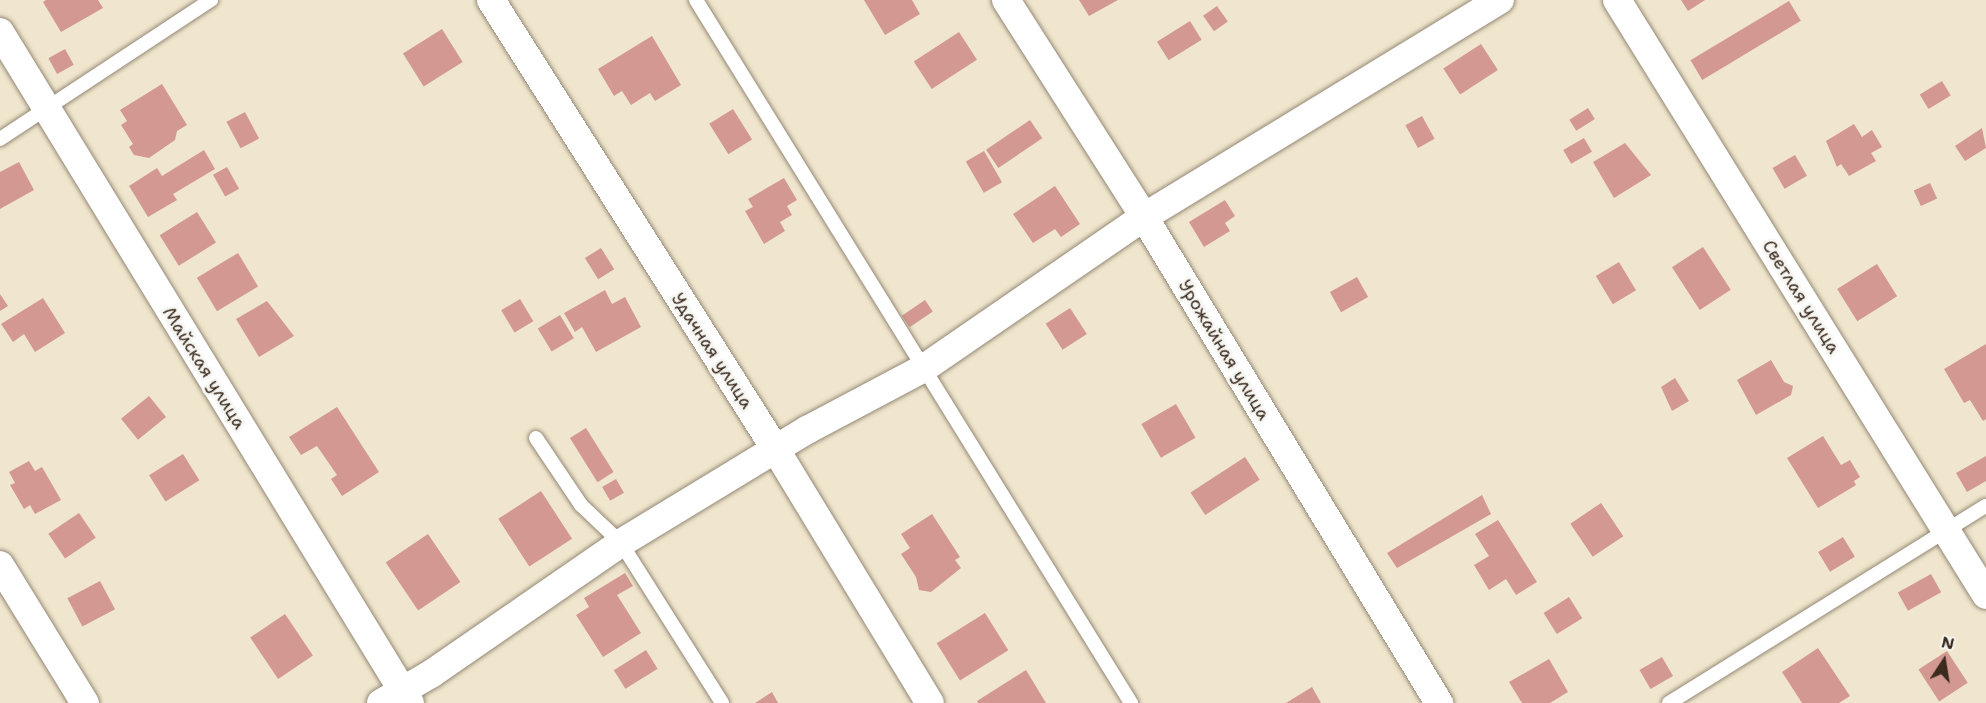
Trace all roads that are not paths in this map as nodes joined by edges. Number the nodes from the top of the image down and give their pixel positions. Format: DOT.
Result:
graph roads {
  1 [pos="211,0"];
  2 [pos="491,0"];
  3 [pos="696,0"];
  4 [pos="1006,0"];
  5 [pos="1500,0"];
  6 [pos="1617,0"];
  7 [pos="0,32"];
  8 [pos="46,110"];
  9 [pos="0,139"];
  10 [pos="1144,217"];
  11 [pos="924,368"];
  12 [pos="536,438"];
  13 [pos="776,450"];
  14 [pos="1986,506"];
  15 [pos="1947,531"];
  16 [pos="621,543"];
  17 [pos="0,565"];
  18 [pos="1986,595"];
  19 [pos="397,699"];
  20 [pos="85,703"];
  21 [pos="722,703"];
  22 [pos="930,703"];
  23 [pos="1131,703"];
  24 [pos="1439,703"];
  25 [pos="1669,703"];
  1 -- 8 [label="lane"];
  2 -- 13 [label="street, Удачная улица"];
  3 -- 11 [label="lane"];
  4 -- 10 [label="street, Урожайная улица"];
  5 -- 10 [label="street"];
  6 -- 15 [label="street, Светлая улица"];
  7 -- 8 [label="street, Майская улица"];
  8 -- 9 [label="lane"];
  8 -- 19 [label="street, Майская улица"];
  10 -- 11 [label="street"];
  10 -- 24 [label="street, Урожайная улица"];
  11 -- 13 [label="street"];
  11 -- 23 [label="lane"];
  12 -- 16 [label="lane"];
  13 -- 16 [label="street"];
  13 -- 22 [label="street, Удачная улица"];
  14 -- 15 [label="lane"];
  15 -- 18 [label="street, Светлая улица"];
  15 -- 25 [label="lane"];
  16 -- 19 [label="street"];
  16 -- 21 [label="lane"];
  17 -- 20 [label="street"];
}
